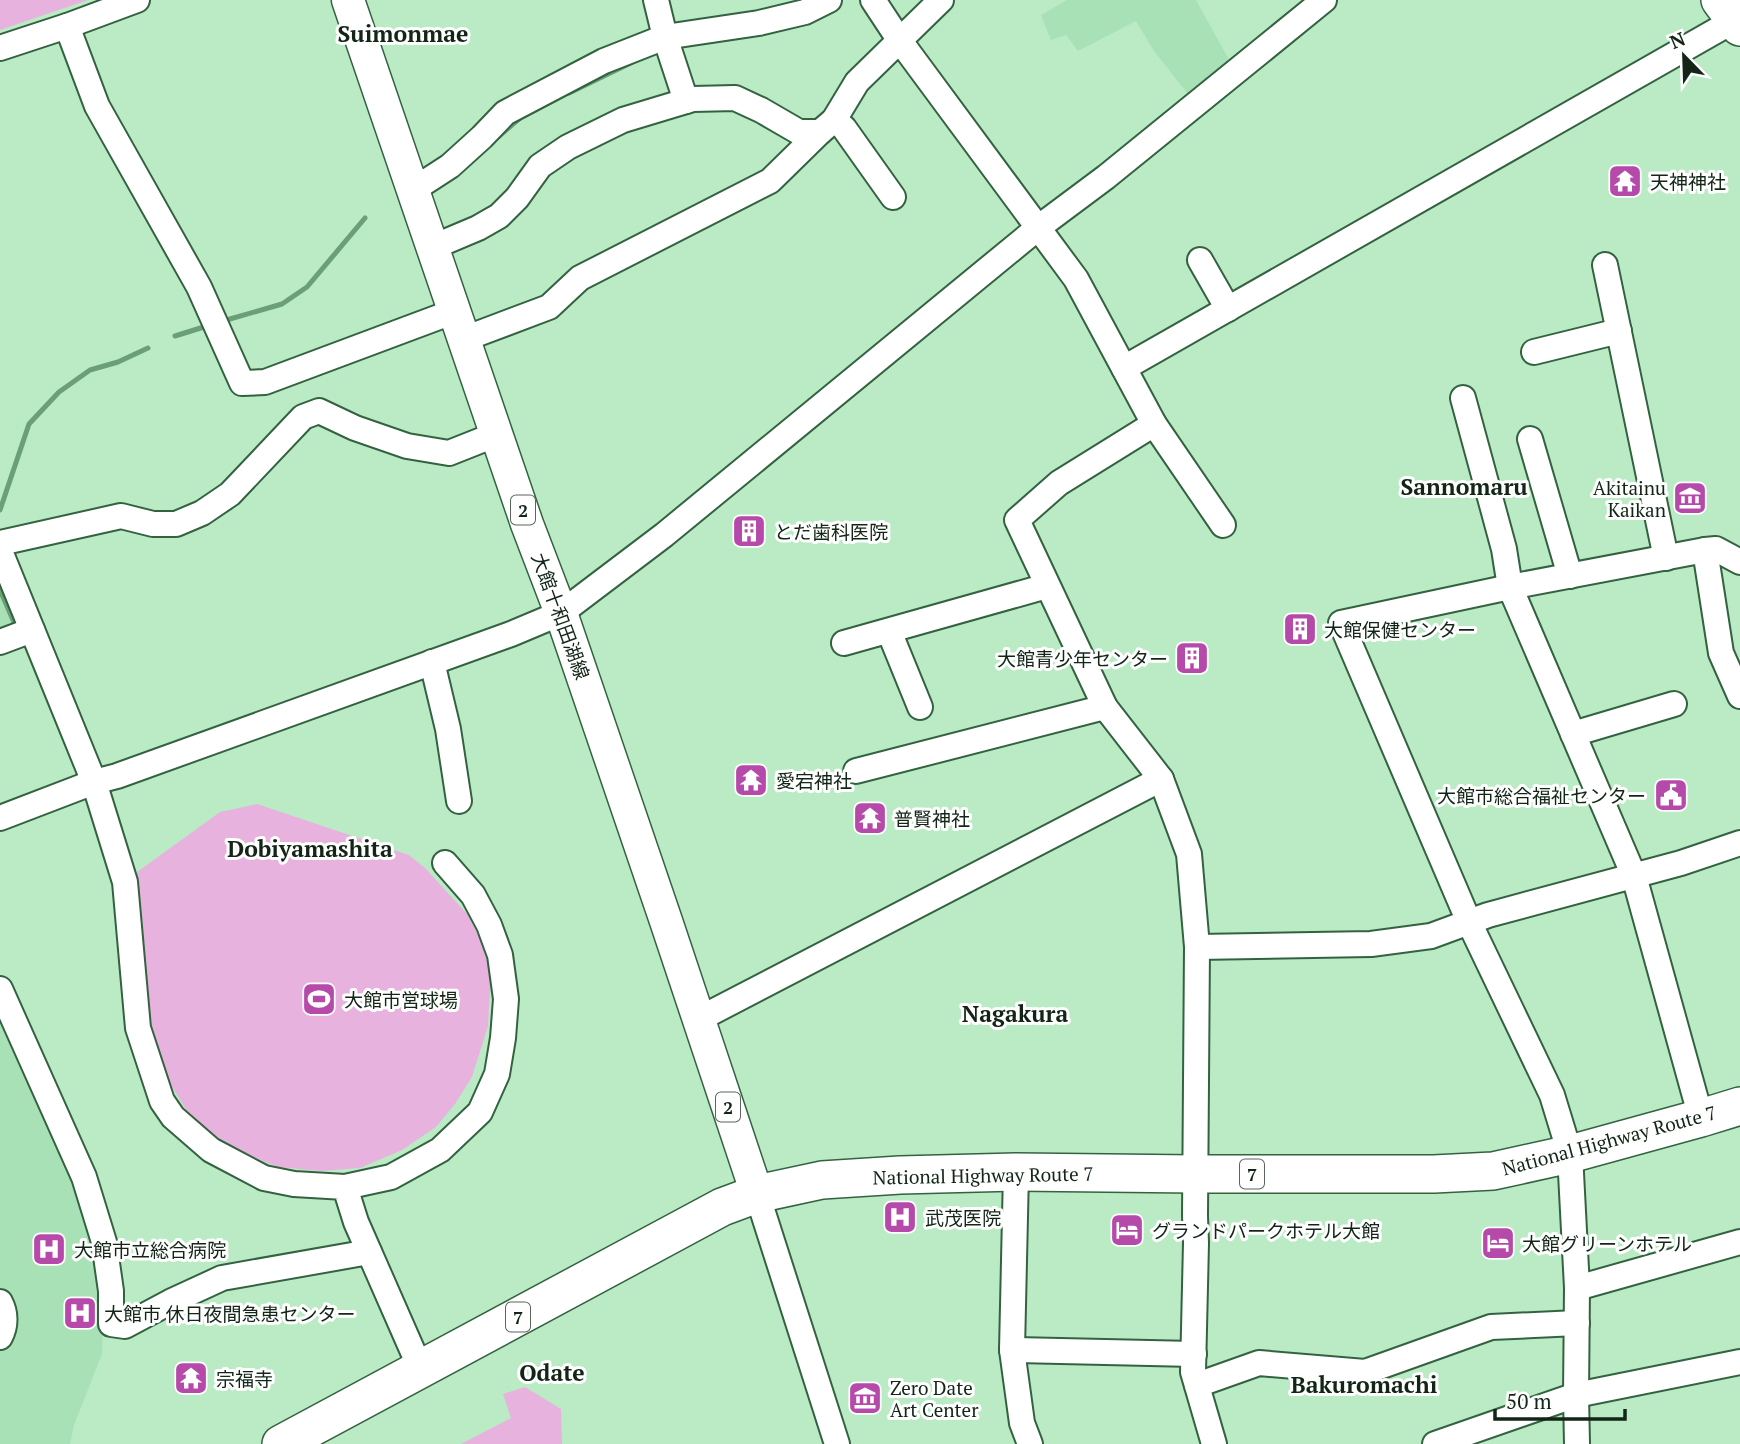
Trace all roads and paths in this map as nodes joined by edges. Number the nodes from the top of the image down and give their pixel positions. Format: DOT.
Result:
graph roads {
  1 [pos="137,0"];
  2 [pos="348,0"];
  3 [pos="656,0"];
  4 [pos="829,0"];
  5 [pos="873,0"];
  6 [pos="940,0"];
  7 [pos="1324,0"];
  8 [pos="1732,15"];
  9 [pos="67,26"];
  10 [pos="665,37"];
  11 [pos="900,41"];
  12 [pos="0,48"];
  13 [pos="686,101"];
  14 [pos="827,126"];
  15 [pos="413,190"];
  16 [pos="893,197"];
  17 [pos="1039,228"];
  18 [pos="433,247"];
  19 [pos="1200,260"];
  20 [pos="1605,265"];
  21 [pos="1227,309"];
  22 [pos="459,325"];
  23 [pos="1619,331"];
  24 [pos="1534,352"];
  25 [pos="1124,368"];
  26 [pos="1463,398"];
  27 [pos="1154,424"];
  28 [pos="497,434"];
  29 [pos="1530,439"];
  30 [pos="1223,524"];
  31 [pos="0,543"];
  32 [pos="0,551"];
  33 [pos="1723,555"];
  34 [pos="1666,558"];
  35 [pos="1570,576"];
  36 [pos="1047,586"];
  37 [pos="1510,587"];
  38 [pos="561,613"];
  39 [pos="32,630"];
  40 [pos="889,631"];
  41 [pos="0,642"];
  42 [pos="844,643"];
  43 [pos="432,662"];
  44 [pos="1740,696"];
  45 [pos="1674,704"];
  46 [pos="1105,706"];
  47 [pos="920,707"];
  48 [pos="1573,734"];
  49 [pos="856,771"];
  50 [pos="1161,779"];
  51 [pos="94,782"];
  52 [pos="460,801"];
  53 [pos="0,818"];
  54 [pos="1740,843"];
  55 [pos="445,863"];
  56 [pos="1634,876"];
  57 [pos="1469,922"];
  58 [pos="1198,947"];
  59 [pos="0,989"];
  60 [pos="699,1019"];
  61 [pos="1740,1106"];
  62 [pos="1701,1118"];
  63 [pos="1570,1154"];
  64 [pos="1016,1172"];
  65 [pos="1196,1174"];
  66 [pos="345,1187"];
  67 [pos="757,1194"];
  68 [pos="1740,1242"];
  69 [pos="369,1252"];
  70 [pos="1577,1288"];
  71 [pos="0,1301"];
  72 [pos="1577,1324"];
  73 [pos="0,1337"];
  74 [pos="1012,1350"];
  75 [pos="1194,1354"];
  76 [pos="1740,1362"];
  77 [pos="421,1370"];
  78 [pos="1197,1385"];
  79 [pos="1576,1395"];
  80 [pos="281,1444"];
  81 [pos="837,1444"];
  82 [pos="1030,1444"];
  83 [pos="1214,1444"];
  84 [pos="1435,1444"];
  85 [pos="1577,1444"];
  1 -- 9 [label="street"];
  2 -- 15 [label="main road, 大館十和田湖線 / 2"];
  3 -- 10 [label="street"];
  4 -- 10 [label="street"];
  5 -- 11 [label="street"];
  6 -- 11 [label="street"];
  7 -- 17 [label="street"];
  8 -- 21 [label="street"];
  9 -- 12 [label="street"];
  9 -- 22 [label="street"];
  10 -- 13 [label="street"];
  10 -- 15 [label="street"];
  11 -- 14 [label="street"];
  11 -- 17 [label="street"];
  13 -- 14 [label="street"];
  13 -- 18 [label="street"];
  14 -- 16 [label="street"];
  14 -- 22 [label="street"];
  15 -- 18 [label="main road, 大館十和田湖線 / 2"];
  17 -- 25 [label="street"];
  17 -- 38 [label="street"];
  18 -- 22 [label="main road, 大館十和田湖線 / 2"];
  19 -- 21 [label="street"];
  20 -- 23 [label="street"];
  21 -- 25 [label="street"];
  22 -- 28 [label="main road, 大館十和田湖線 / 2"];
  23 -- 24 [label="street"];
  23 -- 34 [label="street"];
  25 -- 27 [label="street"];
  26 -- 37 [label="street"];
  27 -- 30 [label="street"];
  27 -- 36 [label="street"];
  28 -- 31 [label="street"];
  28 -- 38 [label="main road, 大館十和田湖線 / 2"];
  29 -- 35 [label="street"];
  32 -- 39 [label="street"];
  33 -- 34 [label="street"];
  33 -- 44 [label="street"];
  34 -- 35 [label="street"];
  35 -- 37 [label="street"];
  36 -- 40 [label="street"];
  36 -- 46 [label="street"];
  37 -- 48 [label="street"];
  37 -- 57 [label="street"];
  38 -- 43 [label="street"];
  38 -- 60 [label="main road, 大館十和田湖線 / 2"];
  39 -- 41 [label="street"];
  39 -- 51 [label="street"];
  40 -- 42 [label="street"];
  40 -- 47 [label="street"];
  43 -- 51 [label="street"];
  43 -- 52 [label="street"];
  45 -- 48 [label="street"];
  46 -- 49 [label="street"];
  46 -- 50 [label="street"];
  48 -- 56 [label="street"];
  50 -- 58 [label="street"];
  50 -- 60 [label="street"];
  51 -- 53 [label="street"];
  51 -- 66 [label="street"];
  54 -- 56 [label="street"];
  55 -- 66 [label="street"];
  56 -- 57 [label="street"];
  56 -- 62 [label="street"];
  57 -- 58 [label="street"];
  57 -- 63 [label="street"];
  58 -- 65 [label="street"];
  59 -- 69 [label="street"];
  60 -- 67 [label="main road, 大館十和田湖線 / 2"];
  61 -- 62 [label="highway, National Highway Route 7 / 7"];
  62 -- 63 [label="highway, National Highway Route 7 / 7"];
  63 -- 65 [label="highway, National Highway Route 7 / 7"];
  63 -- 70 [label="street"];
  64 -- 65 [label="highway, National Highway Route 7 / 7"];
  64 -- 67 [label="highway, National Highway Route 7 / 7"];
  64 -- 74 [label="street"];
  65 -- 75 [label="street"];
  66 -- 69 [label="street"];
  67 -- 77 [label="highway, National Highway Route 7 / 7"];
  67 -- 81 [label="street"];
  68 -- 70 [label="street"];
  69 -- 77 [label="street"];
  70 -- 72 [label="street"];
  71 -- 73 [label="street"];
  72 -- 78 [label="street"];
  72 -- 79 [label="street"];
  74 -- 75 [label="street"];
  74 -- 82 [label="street"];
  75 -- 78 [label="street"];
  76 -- 79 [label="street"];
  77 -- 80 [label="highway, National Highway Route 7 / 7"];
  78 -- 83 [label="street"];
  79 -- 84 [label="street"];
  79 -- 85 [label="street"];
}
